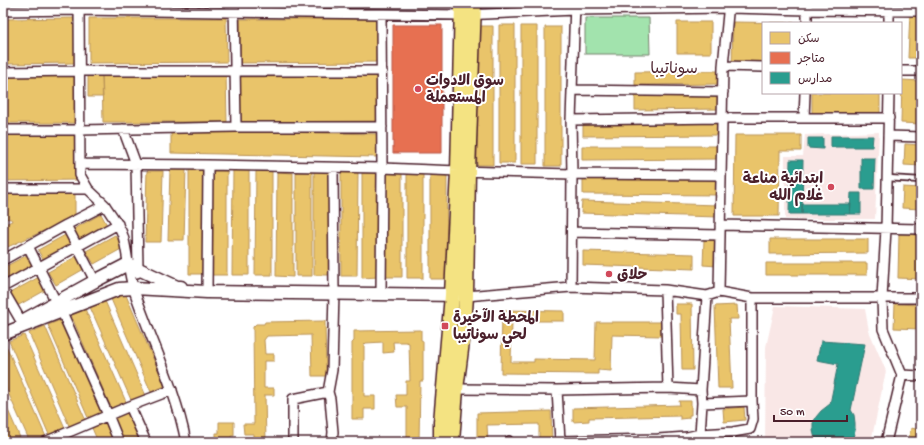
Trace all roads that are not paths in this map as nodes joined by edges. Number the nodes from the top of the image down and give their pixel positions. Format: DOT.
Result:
graph roads {
  1 [pos="343,3"];
  2 [pos="729,5"];
  3 [pos="575,6"];
  4 [pos="79,7"];
  5 [pos="807,7"];
  6 [pos="889,7"];
  7 [pos="235,8"];
  8 [pos="468,9"];
  9 [pos="3,11"];
  10 [pos="921,11"];
  11 [pos="344,13"];
  12 [pos="381,14"];
  13 [pos="806,22"];
  14 [pos="889,22"];
  15 [pos="723,66"];
  16 [pos="762,67"];
  17 [pos="80,70"];
  18 [pos="234,71"];
  19 [pos="382,71"];
  20 [pos="902,71"];
  21 [pos="921,71"];
  22 [pos="3,72"];
  23 [pos="572,90"];
  24 [pos="723,92"];
  25 [pos="804,94"];
  26 [pos="889,94"];
  27 [pos="722,118"];
  28 [pos="804,118"];
  29 [pos="889,118"];
  30 [pos="572,120"];
  31 [pos="236,127"];
  32 [pos="382,127"];
  33 [pos="122,129"];
  34 [pos="3,130"];
  35 [pos="80,130"];
  36 [pos="888,136"];
  37 [pos="921,137"];
  38 [pos="80,164"];
  39 [pos="136,164"];
  40 [pos="208,165"];
  41 [pos="333,168"];
  42 [pos="382,168"];
  43 [pos="463,171"];
  44 [pos="572,174"];
  45 [pos="721,175"];
  46 [pos="887,178"];
  47 [pos="921,180"];
  48 [pos="3,189"];
  49 [pos="88,189"];
  50 [pos="105,205"];
  51 [pos="118,224"];
  52 [pos="66,225"];
  53 [pos="720,225"];
  54 [pos="886,229"];
  55 [pos="921,229"];
  56 [pos="572,232"];
  57 [pos="720,235"];
  58 [pos="28,246"];
  59 [pos="77,247"];
  60 [pos="3,260"];
  61 [pos="133,266"];
  62 [pos="39,268"];
  63 [pos="95,281"];
  64 [pos="571,287"];
  65 [pos="134,288"];
  66 [pos="3,289"];
  67 [pos="665,290"];
  68 [pos="208,292"];
  69 [pos="718,292"];
  70 [pos="334,293"];
  71 [pos="381,294"];
  72 [pos="459,295"];
  73 [pos="707,296"];
  74 [pos="752,298"];
  75 [pos="882,298"];
  76 [pos="921,298"];
  77 [pos="59,307"];
  78 [pos="21,321"];
  79 [pos="3,331"];
  80 [pos="3,334"];
  81 [pos="902,375"];
  82 [pos="921,376"];
  83 [pos="668,388"];
  84 [pos="456,389"];
  85 [pos="172,390"];
  86 [pos="557,390"];
  87 [pos="701,390"];
  88 [pos="328,392"];
  89 [pos="752,401"];
  90 [pos="702,403"];
  91 [pos="130,406"];
  92 [pos="108,415"];
  93 [pos="700,434"];
  94 [pos="658,441"];
  95 [pos="45,442"];
  96 [pos="119,442"];
  97 [pos="146,442"];
  98 [pos="186,442"];
  99 [pos="293,442"];
  100 [pos="332,442"];
  101 [pos="441,442"];
  102 [pos="452,442"];
  103 [pos="560,442"];
  104 [pos="886,442"];
  1 -- 11 [label="street"];
  2 -- 3 [label="street"];
  2 -- 5 [label="street"];
  2 -- 15 [label="street"];
  3 -- 8 [label="street"];
  3 -- 23 [label="street"];
  4 -- 7 [label="street"];
  4 -- 9 [label="street"];
  4 -- 17 [label="street"];
  5 -- 6 [label="street"];
  5 -- 13 [label="street"];
  6 -- 10 [label="street"];
  6 -- 14 [label="street"];
  7 -- 11 [label="street"];
  7 -- 18 [label="street"];
  8 -- 12 [label="street"];
  8 -- 43 [label="main road"];
  11 -- 12 [label="street"];
  12 -- 19 [label="street"];
  15 -- 16 [label="street"];
  15 -- 24 [label="street"];
  17 -- 18 [label="street"];
  17 -- 22 [label="street"];
  17 -- 35 [label="street"];
  18 -- 19 [label="street"];
  18 -- 31 [label="street"];
  19 -- 32 [label="street"];
  20 -- 21 [label="street"];
  23 -- 24 [label="street"];
  23 -- 30 [label="street"];
  24 -- 27 [label="street"];
  25 -- 28 [label="street"];
  26 -- 29 [label="street"];
  27 -- 28 [label="street"];
  27 -- 30 [label="street"];
  27 -- 45 [label="street"];
  28 -- 29 [label="street"];
  29 -- 36 [label="street"];
  30 -- 44 [label="street"];
  31 -- 32 [label="street"];
  31 -- 33 [label="street"];
  32 -- 42 [label="street"];
  33 -- 35 [label="street"];
  33 -- 39 [label="street"];
  34 -- 35 [label="street"];
  35 -- 38 [label="street"];
  36 -- 37 [label="street"];
  36 -- 46 [label="street"];
  38 -- 39 [label="street"];
  38 -- 49 [label="street"];
  39 -- 40 [label="street"];
  39 -- 61 [label="street"];
  40 -- 41 [label="street"];
  40 -- 68 [label="street"];
  41 -- 42 [label="street"];
  41 -- 70 [label="street"];
  42 -- 43 [label="street"];
  42 -- 71 [label="street"];
  43 -- 44 [label="street"];
  43 -- 72 [label="main road"];
  44 -- 45 [label="street"];
  44 -- 56 [label="street"];
  45 -- 53 [label="street"];
  46 -- 47 [label="lane"];
  46 -- 54 [label="street"];
  48 -- 49 [label="street"];
  49 -- 50 [label="street"];
  50 -- 51 [label="street"];
  50 -- 52 [label="street"];
  51 -- 59 [label="street"];
  51 -- 61 [label="street"];
  52 -- 58 [label="street"];
  52 -- 59 [label="street"];
  53 -- 54 [label="street"];
  53 -- 57 [label="street"];
  54 -- 55 [label="street"];
  54 -- 75 [label="street"];
  56 -- 57 [label="street"];
  56 -- 64 [label="street"];
  57 -- 69 [label="street"];
  58 -- 60 [label="street"];
  58 -- 62 [label="street"];
  59 -- 62 [label="street"];
  59 -- 63 [label="street"];
  61 -- 63 [label="street"];
  61 -- 65 [label="street"];
  61 -- 68 [label="street"];
  62 -- 66 [label="street"];
  62 -- 77 [label="street"];
  63 -- 77 [label="street"];
  64 -- 67 [label="street"];
  64 -- 72 [label="street"];
  65 -- 68 [label="street"];
  65 -- 77 [label="street"];
  65 -- 85 [label="street"];
  66 -- 78 [label="street"];
  67 -- 73 [label="street"];
  67 -- 83 [label="street"];
  68 -- 70 [label="street"];
  69 -- 73 [label="street"];
  69 -- 74 [label="street"];
  70 -- 71 [label="street"];
  70 -- 88 [label="street"];
  71 -- 72 [label="street"];
  72 -- 84 [label="main road"];
  72 -- 101 [label="main road"];
  73 -- 87 [label="street"];
  74 -- 75 [label="street"];
  74 -- 89 [label="street"];
  75 -- 76 [label="street"];
  75 -- 81 [label="street"];
  77 -- 78 [label="street"];
  77 -- 80 [label="street"];
  77 -- 92 [label="street"];
  78 -- 79 [label="street"];
  81 -- 82 [label="street"];
  81 -- 104 [label="street"];
  83 -- 86 [label="street"];
  83 -- 87 [label="street"];
  84 -- 86 [label="street"];
  84 -- 102 [label="main road"];
  85 -- 91 [label="street"];
  85 -- 98 [label="street"];
  86 -- 103 [label="street"];
  87 -- 90 [label="street"];
  88 -- 99 [label="street"];
  88 -- 100 [label="street"];
  89 -- 90 [label="street"];
  89 -- 93 [label="street"];
  90 -- 93 [label="street"];
  91 -- 92 [label="street"];
  91 -- 97 [label="street"];
  92 -- 95 [label="street"];
  92 -- 96 [label="street"];
  93 -- 94 [label="street"];
  94 -- 103 [label="street"];
}
